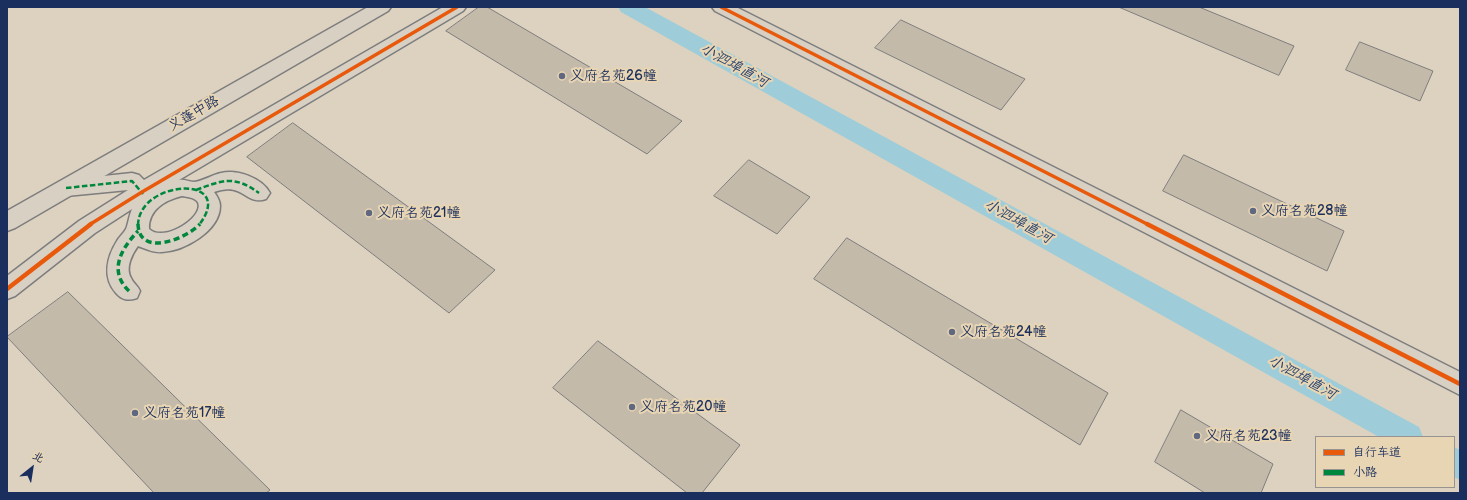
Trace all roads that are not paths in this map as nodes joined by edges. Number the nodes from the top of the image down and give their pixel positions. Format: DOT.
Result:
graph roads {
  1 [pos="382,7"];
  2 [pos="456,7"];
  3 [pos="721,7"];
  4 [pos="66,188"];
  5 [pos="196,190"];
  6 [pos="259,193"];
  7 [pos="146,197"];
  8 [pos="7,222"];
  9 [pos="138,231"];
  10 [pos="7,289"];
  11 [pos="129,292"];
  12 [pos="1460,384"];
  1 -- 4 [label="street, 义蓬中路"];
  2 -- 7 [label="street"];
  3 -- 12 [label="street"];
  4 -- 7 [label="street"];
  4 -- 8 [label="street, 义蓬中路"];
  5 -- 6 [label="street"];
  5 -- 7 [label="street"];
  5 -- 9 [label="street"];
  7 -- 9 [label="street"];
  7 -- 10 [label="street"];
  9 -- 11 [label="street"];
}
